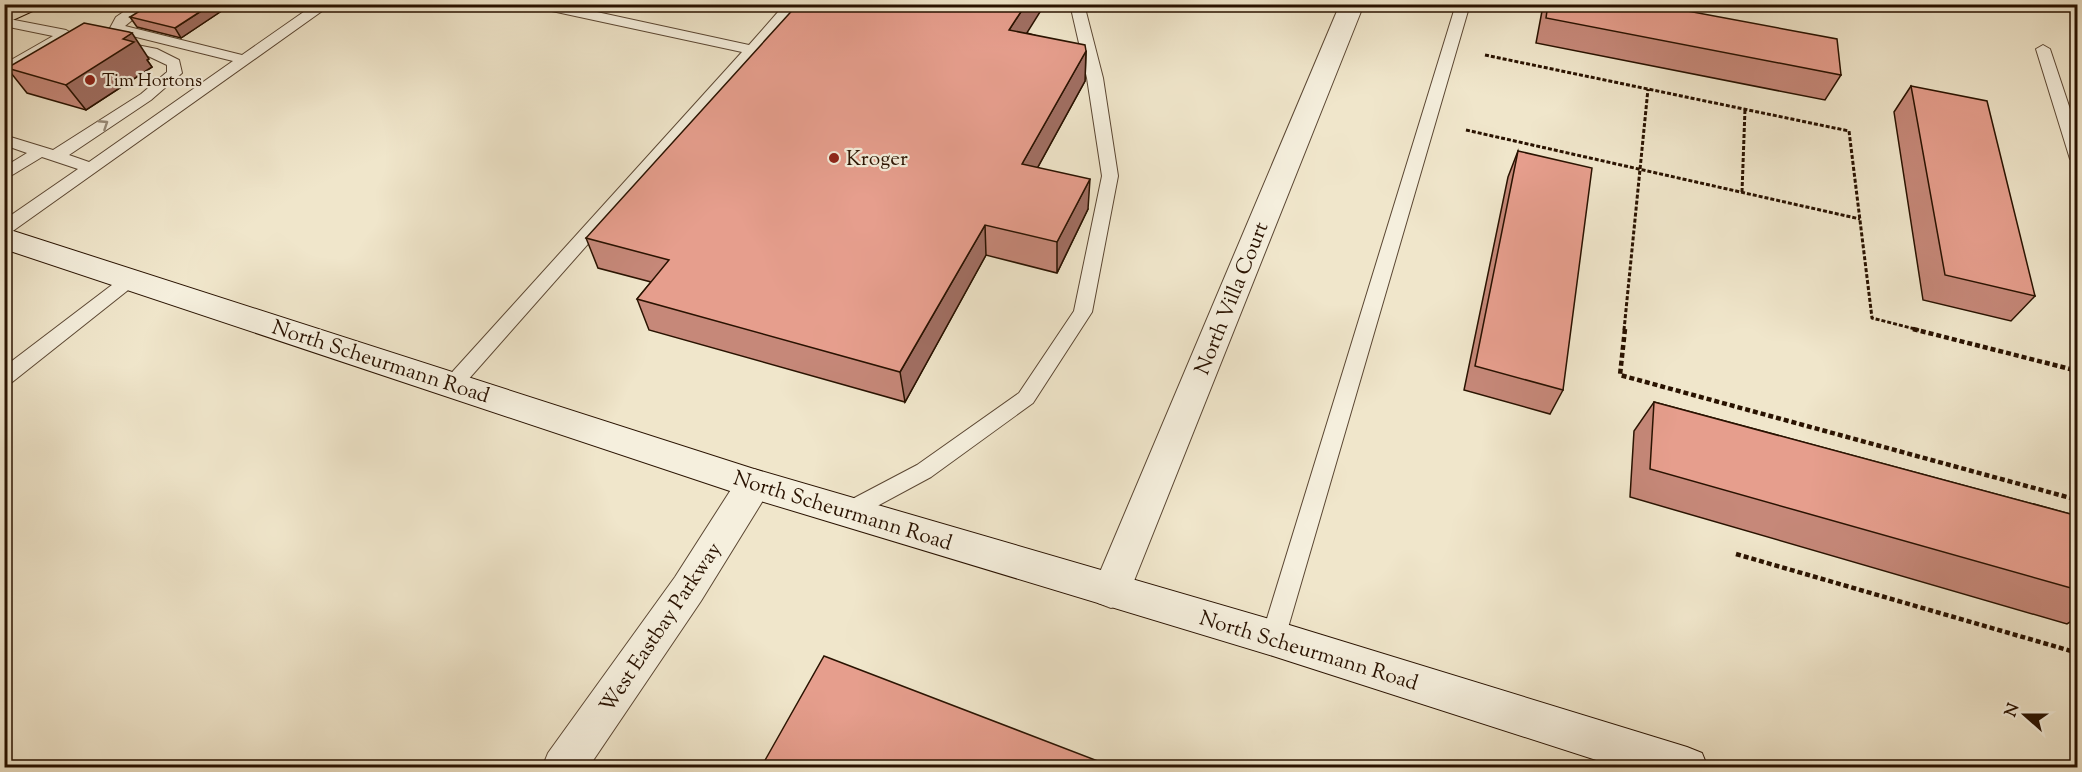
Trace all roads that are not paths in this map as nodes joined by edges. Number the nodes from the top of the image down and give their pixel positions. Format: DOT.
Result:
graph roads {
  1 [pos="29,4"];
  2 [pos="145,4"];
  3 [pos="325,4"];
  4 [pos="538,4"];
  5 [pos="794,4"];
  6 [pos="1077,4"];
  7 [pos="1352,4"];
  8 [pos="1462,4"];
  9 [pos="4,17"];
  10 [pos="4,22"];
  11 [pos="98,41"];
  12 [pos="2043,49"];
  13 [pos="753,50"];
  14 [pos="245,60"];
  15 [pos="4,70"];
  16 [pos="4,140"];
  17 [pos="48,154"];
  18 [pos="2078,159"];
  19 [pos="92,168"];
  20 [pos="4,175"];
  21 [pos="4,229"];
  22 [pos="4,238"];
  23 [pos="131,279"];
  24 [pos="4,378"];
  25 [pos="452,385"];
  26 [pos="754,484"];
  27 [pos="847,512"];
  28 [pos="1111,591"];
  29 [pos="1273,638"];
  30 [pos="563,768"];
  31 [pos="1687,768"];
  1 -- 9 [label="highway"];
  2 -- 14 [label="lane"];
  3 -- 14 [label="lane"];
  4 -- 13 [label="lane"];
  5 -- 13 [label="lane"];
  6 -- 27 [label="lane"];
  7 -- 28 [label="street, North Villa Court"];
  8 -- 29 [label="lane"];
  10 -- 15 [label="lane"];
  17 -- 11 [label="lane, one-way"];
  12 -- 18 [label="lane"];
  13 -- 25 [label="lane"];
  14 -- 19 [label="lane"];
  16 -- 17 [label="lane"];
  17 -- 19 [label="lane"];
  17 -- 20 [label="lane"];
  19 -- 21 [label="lane"];
  22 -- 23 [label="street, North Scheurmann Road"];
  23 -- 24 [label="lane"];
  23 -- 25 [label="street, North Scheurmann Road"];
  25 -- 26 [label="street, North Scheurmann Road"];
  26 -- 27 [label="street, North Scheurmann Road"];
  26 -- 30 [label="street, West Eastbay Parkway"];
  27 -- 28 [label="street, North Scheurmann Road"];
  28 -- 29 [label="street, North Scheurmann Road"];
  29 -- 31 [label="street, North Scheurmann Road"];
}
